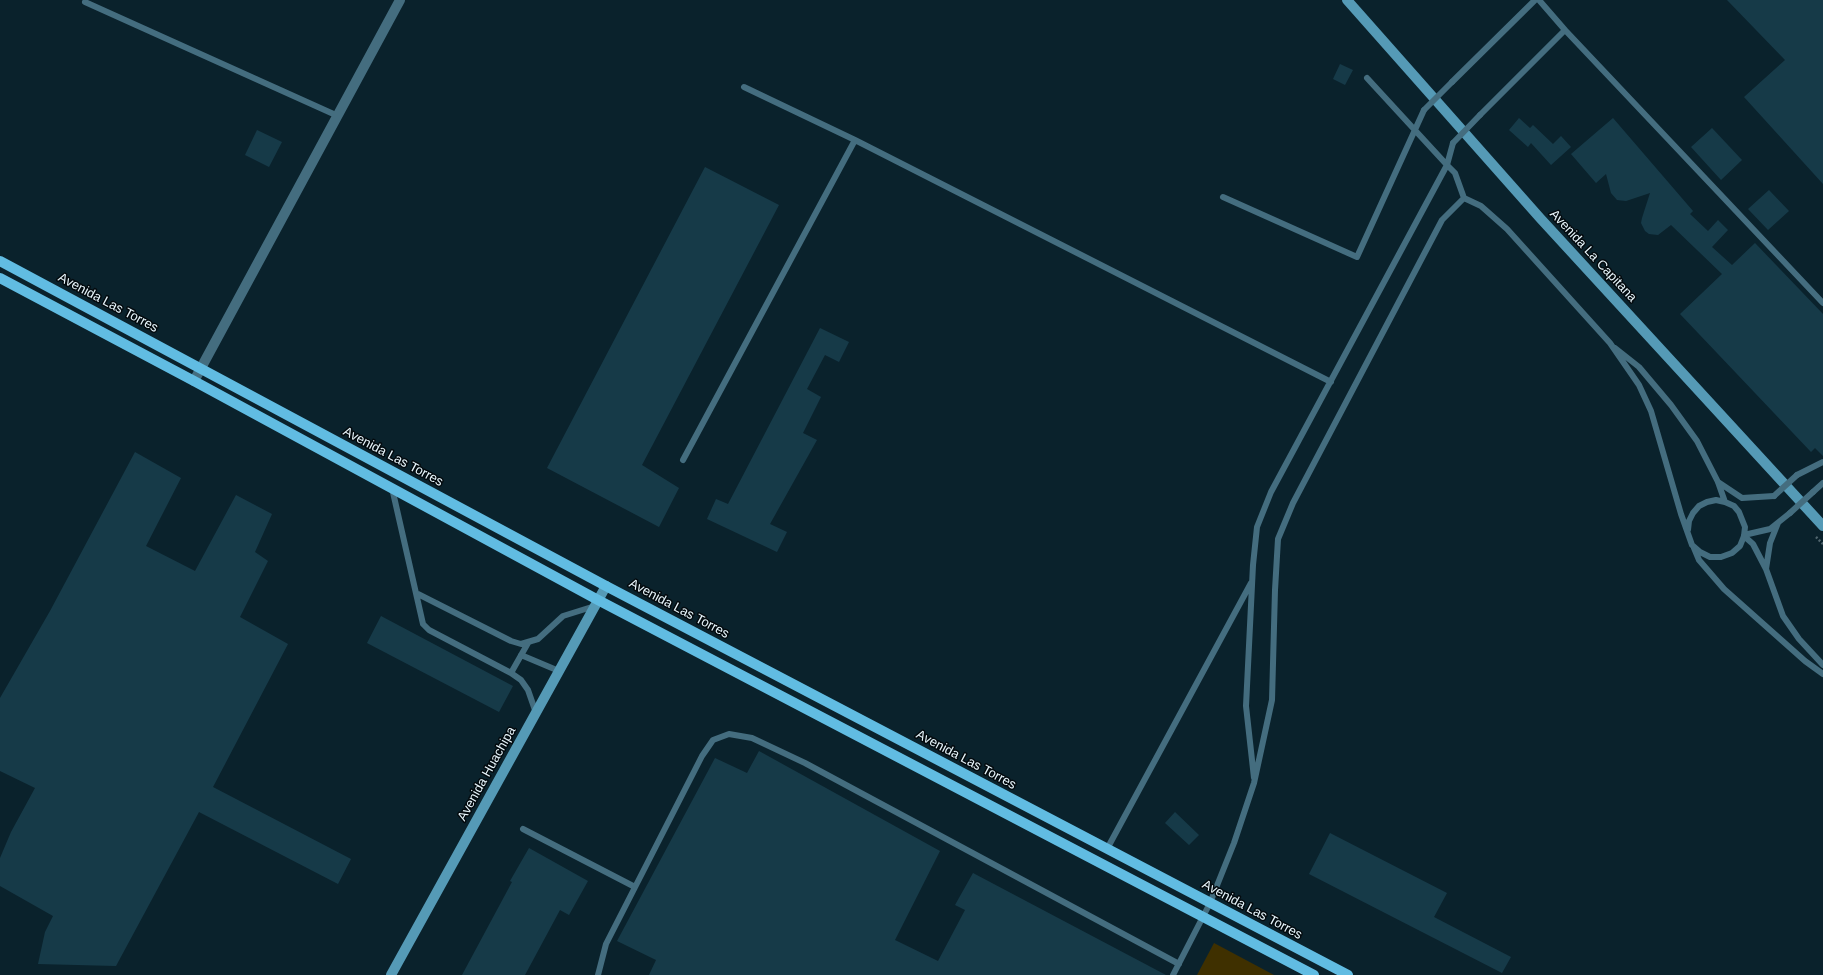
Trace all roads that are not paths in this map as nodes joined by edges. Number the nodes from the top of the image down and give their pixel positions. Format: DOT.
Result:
graph roads {
  1 [pos="400,0"];
  2 [pos="1347,0"];
  3 [pos="1536,0"];
  4 [pos="1539,0"];
  5 [pos="85,2"];
  6 [pos="1566,30"];
  7 [pos="1367,78"];
  8 [pos="744,87"];
  9 [pos="338,116"];
  10 [pos="1415,130"];
  11 [pos="855,140"];
  12 [pos="1447,165"];
  13 [pos="1222,197"];
  14 [pos="1464,198"];
  15 [pos="0,261"];
  16 [pos="0,278"];
  17 [pos="1823,303"];
  18 [pos="1610,343"];
  19 [pos="201,368"];
  20 [pos="194,381"];
  21 [pos="1331,382"];
  22 [pos="683,460"];
  23 [pos="1823,462"];
  24 [pos="1718,482"];
  25 [pos="1823,483"];
  26 [pos="392,488"];
  27 [pos="1742,498"];
  28 [pos="1726,502"];
  29 [pos="1779,522"];
  30 [pos="1823,526"];
  31 [pos="1688,530"];
  32 [pos="1744,535"];
  33 [pos="1692,545"];
  34 [pos="1766,569"];
  35 [pos="1252,581"];
  36 [pos="606,586"];
  37 [pos="418,594"];
  38 [pos="596,603"];
  39 [pos="528,643"];
  40 [pos="522,655"];
  41 [pos="1823,665"];
  42 [pos="559,672"];
  43 [pos="511,673"];
  44 [pos="1823,674"];
  45 [pos="536,713"];
  46 [pos="1254,783"];
  47 [pos="523,829"];
  48 [pos="1107,849"];
  49 [pos="635,887"];
  50 [pos="1210,903"];
  51 [pos="1203,917"];
  52 [pos="1179,964"];
  53 [pos="391,975"];
  54 [pos="598,975"];
  55 [pos="1173,975"];
  56 [pos="1314,975"];
  57 [pos="1348,975"];
  1 -- 9 [label="street"];
  2 -- 30 [label="street, Avenida La Capitana"];
  3 -- 10 [label="lane, bridge"];
  4 -- 6 [label="lane"];
  5 -- 9 [label="lane"];
  6 -- 12 [label="lane, bridge"];
  6 -- 17 [label="lane"];
  7 -- 10 [label="lane"];
  8 -- 11 [label="lane"];
  9 -- 19 [label="street"];
  10 -- 12 [label="lane"];
  10 -- 13 [label="lane"];
  11 -- 21 [label="lane"];
  11 -- 22 [label="lane"];
  12 -- 14 [label="lane"];
  12 -- 21 [label="lane"];
  14 -- 18 [label="lane"];
  14 -- 46 [label="lane"];
  15 -- 19 [label="main road, Avenida Las Torres"];
  16 -- 20 [label="main road"];
  18 -- 24 [label="lane"];
  18 -- 31 [label="lane"];
  19 -- 20 [label="street"];
  19 -- 36 [label="main road, Avenida Las Torres"];
  20 -- 26 [label="main road"];
  21 -- 35 [label="lane"];
  23 -- 27 [label="lane, bridge"];
  24 -- 27 [label="lane"];
  24 -- 28 [label="lane"];
  25 -- 29 [label="lane, bridge"];
  26 -- 37 [label="lane"];
  26 -- 38 [label="main road"];
  27 -- 28 [label="lane"];
  28 -- 31 [label="lane"];
  28 -- 32 [label="lane"];
  29 -- 32 [label="lane"];
  29 -- 34 [label="lane"];
  31 -- 33 [label="lane"];
  32 -- 33 [label="lane"];
  32 -- 34 [label="lane"];
  33 -- 44 [label="lane"];
  34 -- 41 [label="lane"];
  35 -- 46 [label="lane"];
  35 -- 48 [label="lane"];
  36 -- 38 [label="street, Avenida Huachipa"];
  36 -- 48 [label="main road, Avenida Las Torres"];
  37 -- 39 [label="lane"];
  37 -- 43 [label="lane"];
  38 -- 39 [label="lane"];
  38 -- 42 [label="street, Avenida Huachipa"];
  38 -- 51 [label="main road"];
  39 -- 40 [label="lane"];
  40 -- 42 [label="lane"];
  40 -- 43 [label="lane"];
  42 -- 45 [label="street, Avenida Huachipa"];
  43 -- 45 [label="lane"];
  45 -- 53 [label="street, Avenida Huachipa"];
  46 -- 50 [label="lane"];
  47 -- 49 [label="lane"];
  48 -- 50 [label="main road, Avenida Las Torres"];
  49 -- 52 [label="lane"];
  49 -- 54 [label="lane"];
  50 -- 51 [label="lane"];
  50 -- 57 [label="main road, Avenida Las Torres"];
  51 -- 52 [label="lane"];
  51 -- 56 [label="main road"];
  52 -- 55 [label="lane"];
}
